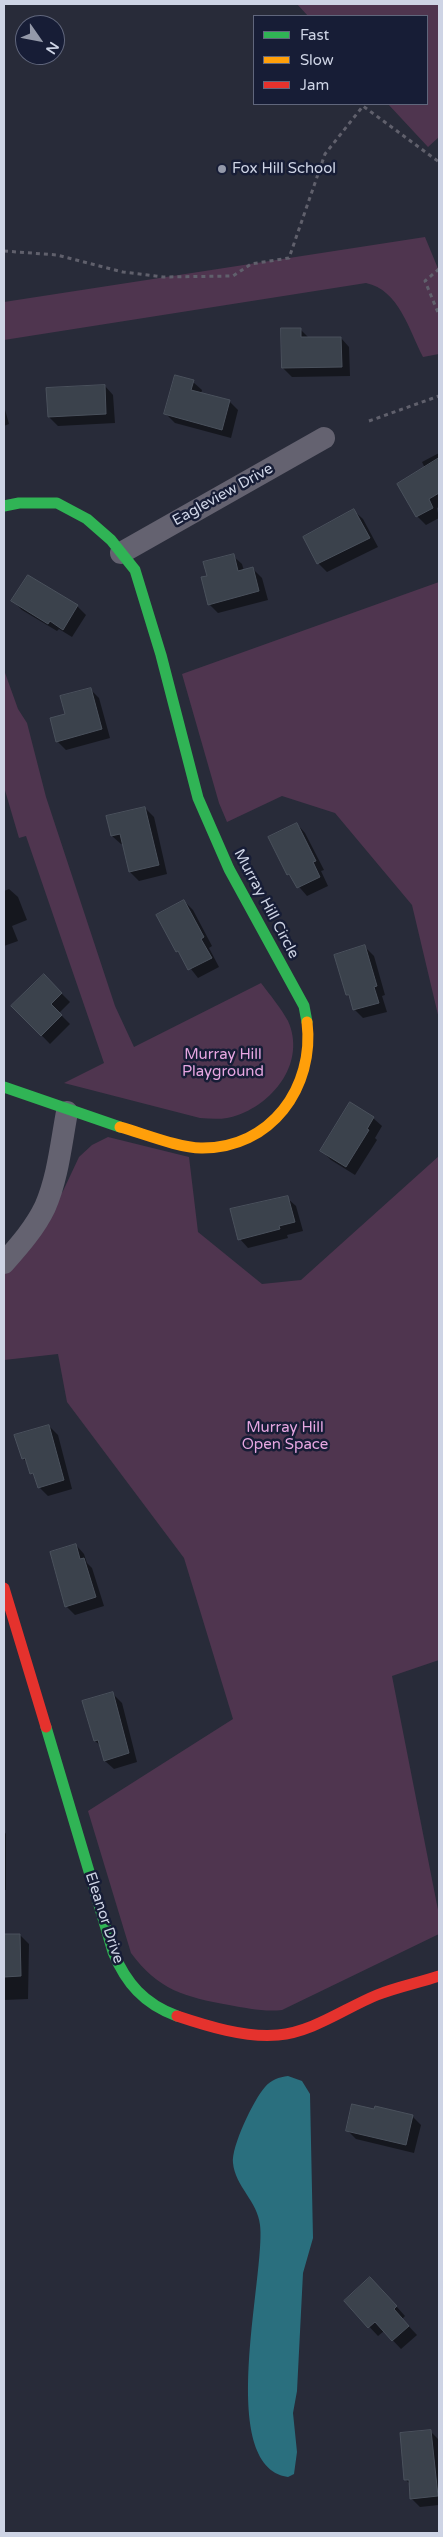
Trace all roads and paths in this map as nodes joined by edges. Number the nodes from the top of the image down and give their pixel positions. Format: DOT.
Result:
graph roads {
  1 [pos="439,162"];
  2 [pos="4,251"];
  3 [pos="439,269"];
  4 [pos="439,315"];
  5 [pos="439,396"];
  6 [pos="369,421"];
  7 [pos="324,438"];
  8 [pos="4,506"];
  9 [pos="121,553"];
  10 [pos="4,1087"];
  11 [pos="67,1112"];
  12 [pos="4,1263"];
  13 [pos="4,1588"];
  14 [pos="439,1976"];
  1 -- 2 [label="path"];
  3 -- 4 [label="path"];
  5 -- 6 [label="path"];
  7 -- 9 [label="street, Eagleview Drive"];
  8 -- 9 [label="street, Murray Hill Circle"];
  9 -- 11 [label="street, Murray Hill Circle"];
  10 -- 11 [label="street, Murray Hill Circle"];
  11 -- 12 [label="street"];
  13 -- 14 [label="street, Eleanor Drive"];
}
